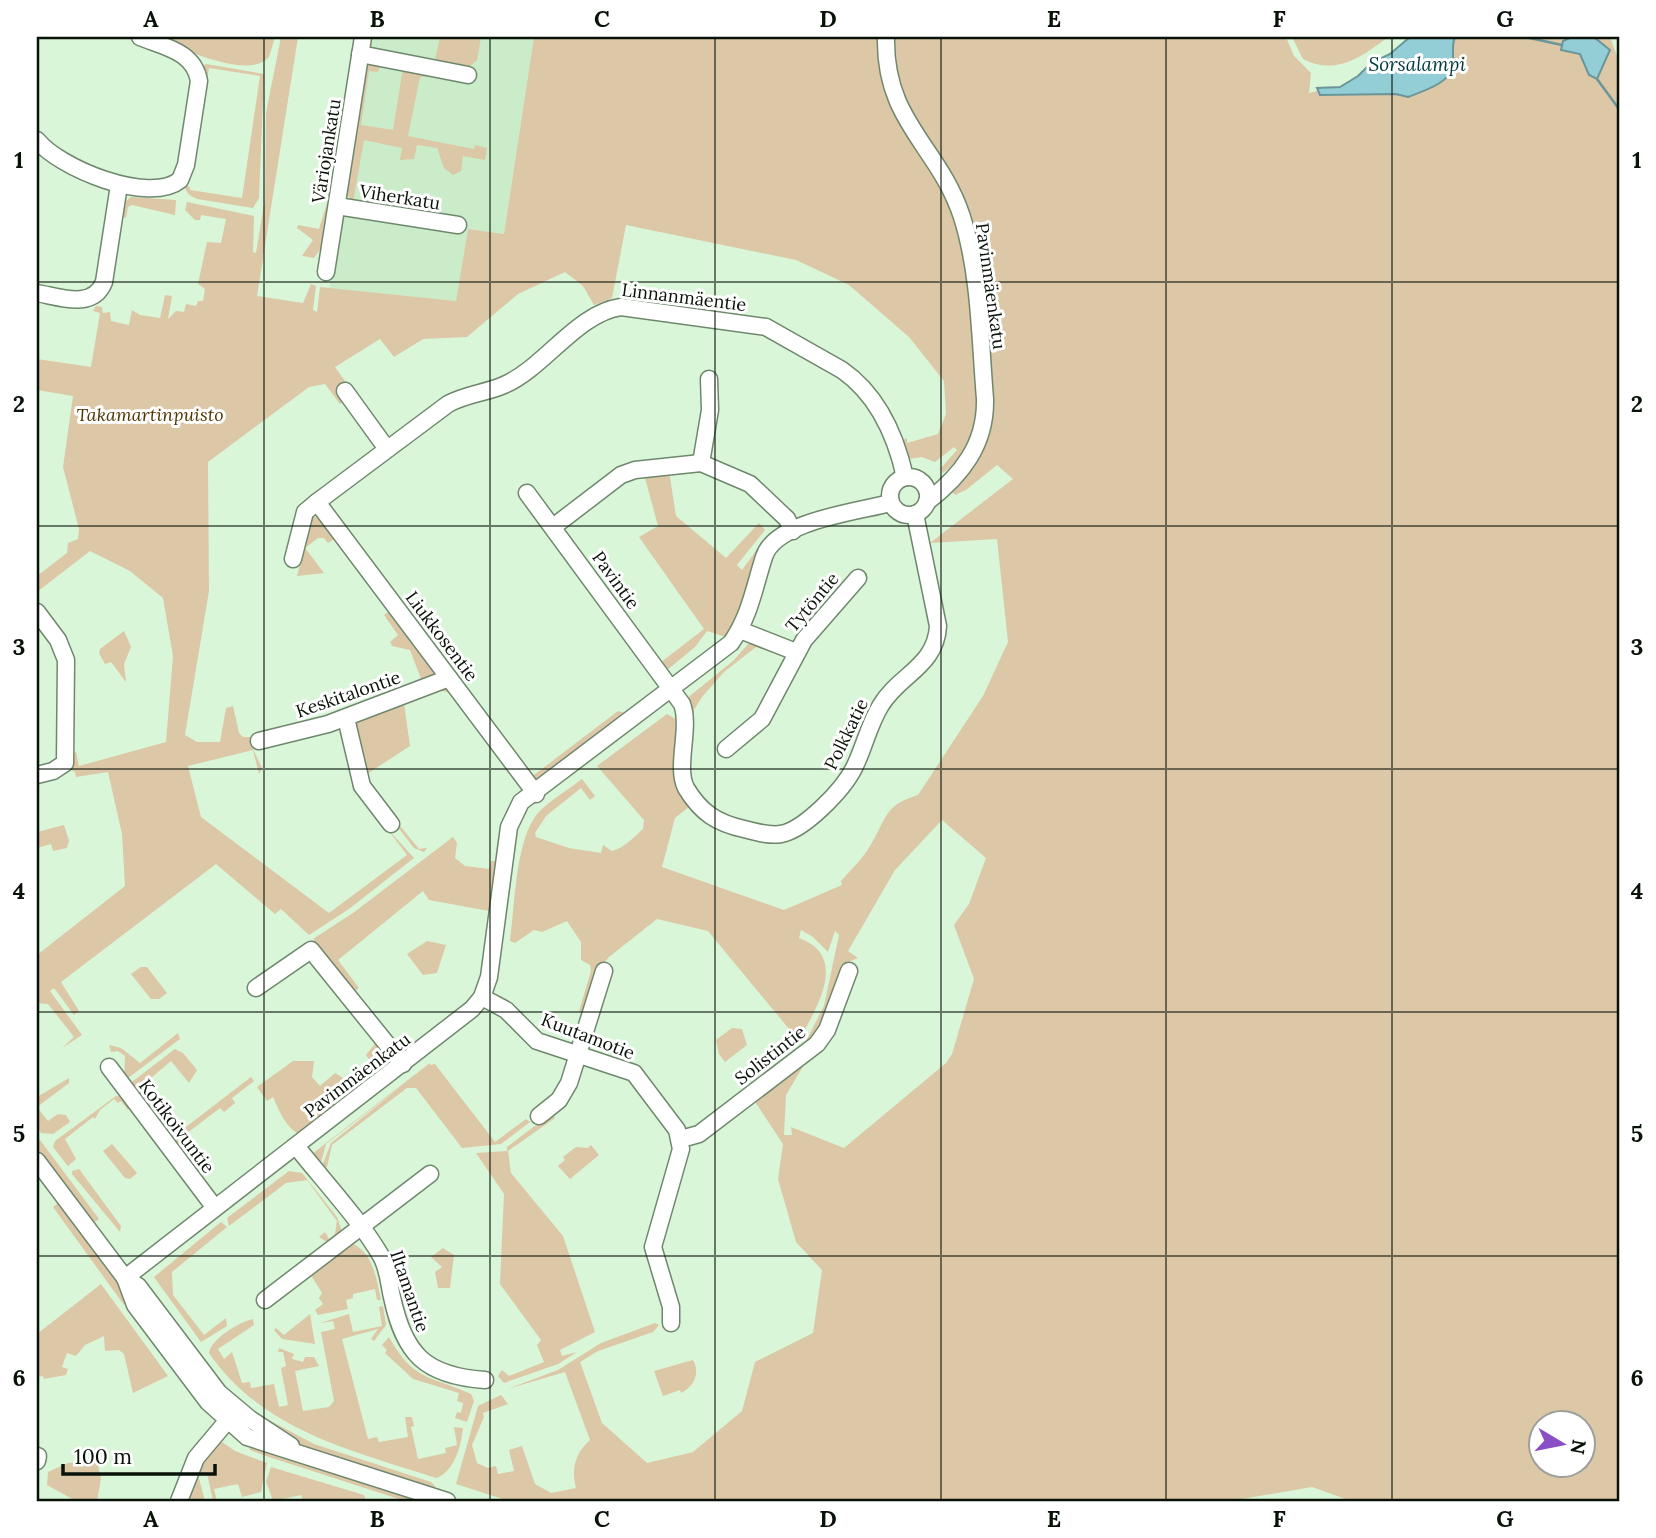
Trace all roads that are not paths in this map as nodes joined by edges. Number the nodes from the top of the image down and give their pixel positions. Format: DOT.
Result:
graph roads {
  1 [pos="140,37"];
  2 [pos="363,37"];
  3 [pos="886,37"];
  4 [pos="360,54"];
  5 [pos="468,75"];
  6 [pos="37,140"];
  7 [pos="118,185"];
  8 [pos="337,206"];
  9 [pos="457,225"];
  10 [pos="326,272"];
  11 [pos="37,293"];
  12 [pos="709,379"];
  13 [pos="345,391"];
  14 [pos="387,449"];
  15 [pos="701,463"];
  16 [pos="961,469"];
  17 [pos="914,480"];
  18 [pos="527,493"];
  19 [pos="317,502"];
  20 [pos="927,502"];
  21 [pos="890,503"];
  22 [pos="915,514"];
  23 [pos="554,527"];
  24 [pos="793,531"];
  25 [pos="293,559"];
  26 [pos="858,578"];
  27 [pos="37,612"];
  28 [pos="740,630"];
  29 [pos="796,652"];
  30 [pos="449,678"];
  31 [pos="673,690"];
  32 [pos="346,718"];
  33 [pos="258,741"];
  34 [pos="726,748"];
  35 [pos="37,775"];
  36 [pos="536,794"];
  37 [pos="391,824"];
  38 [pos="604,971"];
  39 [pos="849,971"];
  40 [pos="256,988"];
  41 [pos="482,997"];
  42 [pos="578,1054"];
  43 [pos="403,1064"];
  44 [pos="109,1067"];
  45 [pos="539,1116"];
  46 [pos="681,1139"];
  47 [pos="296,1146"];
  48 [pos="37,1161"];
  49 [pos="430,1174"];
  50 [pos="215,1208"];
  51 [pos="360,1228"];
  52 [pos="125,1279"];
  53 [pos="265,1300"];
  54 [pos="671,1323"];
  55 [pos="485,1381"];
  56 [pos="232,1415"];
  57 [pos="179,1501"];
  58 [pos="447,1501"];
  1 -- 7 [label="street"];
  2 -- 4 [label="street, Väriojankatu"];
  3 -- 16 [label="street, Pavinmäenkatu"];
  4 -- 5 [label="street"];
  4 -- 8 [label="street, Väriojankatu"];
  6 -- 7 [label="street"];
  7 -- 11 [label="street"];
  8 -- 9 [label="street, Viherkatu"];
  8 -- 10 [label="street, Väriojankatu"];
  12 -- 15 [label="street"];
  13 -- 14 [label="street"];
  14 -- 17 [label="street, Linnanmäentie"];
  14 -- 19 [label="street, Linnanmäentie"];
  15 -- 23 [label="street"];
  15 -- 24 [label="street"];
  16 -- 17 [label="street"];
  16 -- 20 [label="street, Pavinmäenkatu"];
  17 -- 20 [label="street"];
  17 -- 21 [label="street"];
  18 -- 23 [label="street, Pavintie"];
  19 -- 25 [label="street"];
  19 -- 30 [label="street, Liukkosentie"];
  20 -- 22 [label="street"];
  21 -- 22 [label="street"];
  21 -- 24 [label="street, Pavinmäenkatu"];
  22 -- 31 [label="street, Polkkatie"];
  23 -- 31 [label="street, Pavintie"];
  24 -- 28 [label="street, Pavinmäenkatu"];
  26 -- 29 [label="street, Tytöntie"];
  27 -- 35 [label="street"];
  28 -- 29 [label="street"];
  28 -- 31 [label="street, Pavinmäenkatu"];
  29 -- 34 [label="street, Tytöntie"];
  30 -- 32 [label="street, Keskitalontie"];
  30 -- 36 [label="street, Liukkosentie"];
  31 -- 36 [label="street, Pavinmäenkatu"];
  32 -- 33 [label="street, Keskitalontie"];
  32 -- 37 [label="street"];
  36 -- 41 [label="street, Pavinmäenkatu"];
  38 -- 42 [label="street"];
  39 -- 46 [label="street, Solistintie"];
  40 -- 43 [label="street"];
  41 -- 42 [label="street, Kuutamotie"];
  41 -- 43 [label="street, Pavinmäenkatu"];
  42 -- 45 [label="street"];
  42 -- 46 [label="street, Kuutamotie"];
  43 -- 47 [label="street, Pavinmäenkatu"];
  44 -- 50 [label="street, Kotikoivuntie"];
  46 -- 54 [label="street"];
  47 -- 50 [label="street, Pavinmäenkatu"];
  47 -- 51 [label="street, Iltamantie"];
  48 -- 52 [label="street"];
  49 -- 51 [label="street"];
  50 -- 52 [label="street, Pavinmäenkatu"];
  51 -- 53 [label="street"];
  51 -- 55 [label="street, Iltamantie"];
  52 -- 56 [label="street"];
  56 -- 57 [label="street"];
  56 -- 58 [label="street"];
}
